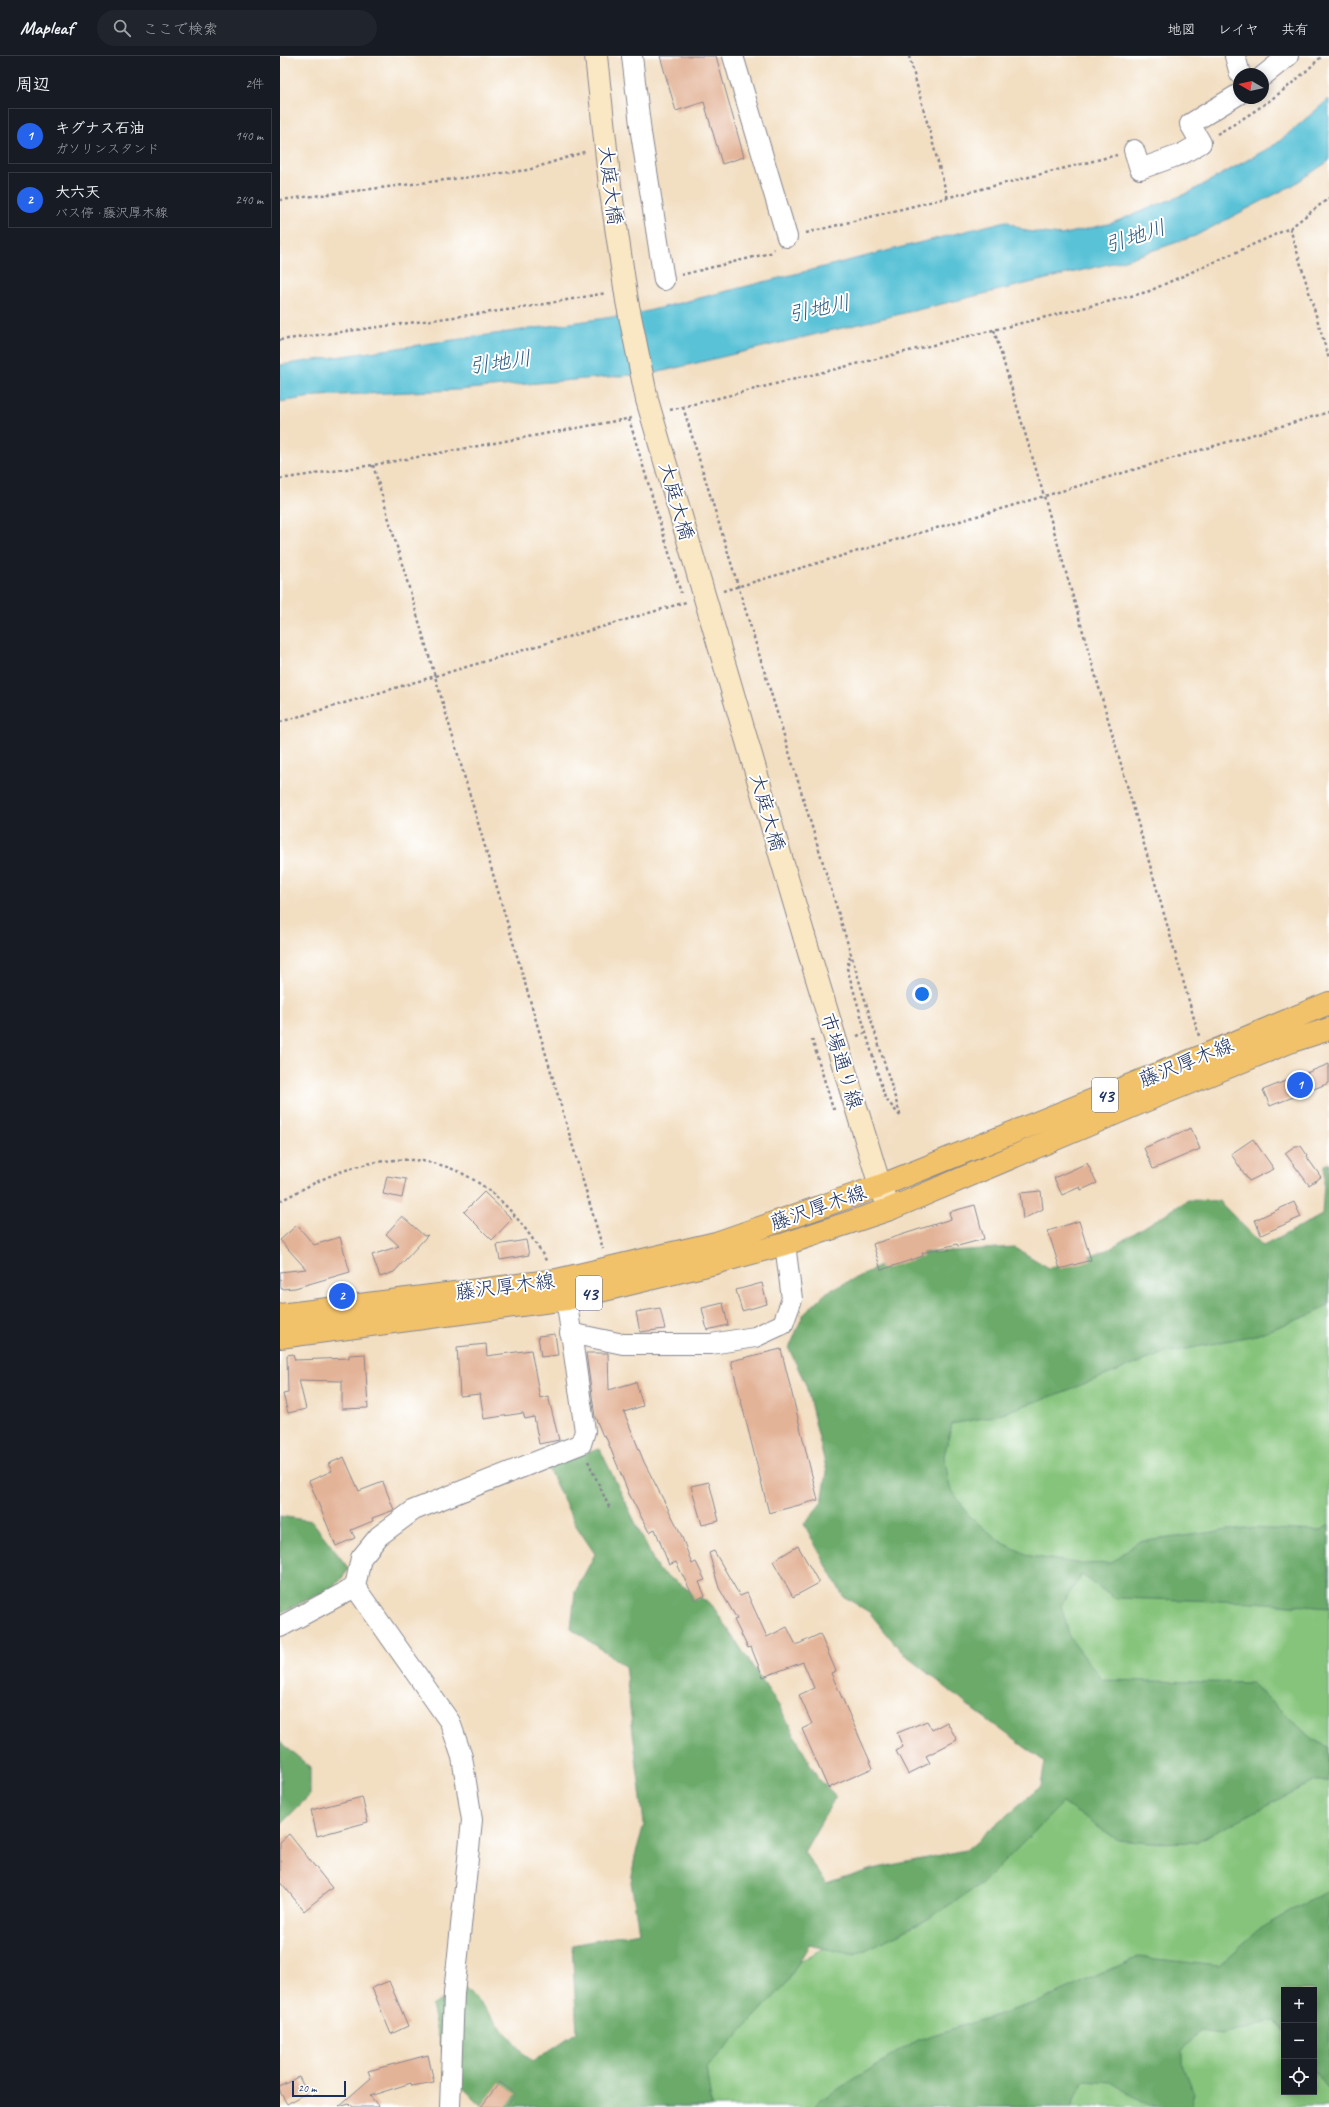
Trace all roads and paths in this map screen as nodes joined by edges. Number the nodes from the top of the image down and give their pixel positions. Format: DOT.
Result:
graph roads {
  1 [pos="596,56"];
  2 [pos="632,56"];
  3 [pos="733,56"];
  4 [pos="908,56"];
  5 [pos="1235,56"];
  6 [pos="1288,56"];
  7 [pos="1322,56"];
  8 [pos="1238,68"];
  9 [pos="1269,71"];
  10 [pos="1233,98"];
  11 [pos="1201,143"];
  12 [pos="588,150"];
  13 [pos="1134,150"];
  14 [pos="1329,198"];
  15 [pos="948,199"];
  16 [pos="280,200"];
  17 [pos="1290,228"];
  18 [pos="787,237"];
  19 [pos="664,280"];
  20 [pos="613,291"];
  21 [pos="994,330"];
  22 [pos="280,340"];
  23 [pos="1329,359"];
  24 [pos="683,407"];
  25 [pos="667,410"];
  26 [pos="1329,412"];
  27 [pos="637,417"];
  28 [pos="373,465"];
  29 [pos="280,479"];
  30 [pos="1044,496"];
  31 [pos="738,587"];
  32 [pos="718,593"];
  33 [pos="690,600"];
  34 [pos="435,676"];
  35 [pos="280,722"];
  36 [pos="804,936"];
  37 [pos="851,953"];
  38 [pos="1329,1003"];
  39 [pos="1329,1029"];
  40 [pos="866,1034"];
  41 [pos="856,1036"];
  42 [pos="1205,1055"];
  43 [pos="880,1186"];
  44 [pos="280,1201"];
  45 [pos="890,1209"];
  46 [pos="786,1244"];
  47 [pos="609,1269"];
  48 [pos="562,1286"];
  49 [pos="280,1315"];
  50 [pos="570,1333"];
  51 [pos="280,1337"];
  52 [pos="581,1444"];
  53 [pos="610,1510"];
  54 [pos="354,1587"];
  55 [pos="280,1627"];
  56 [pos="450,2107"];
  1 -- 36 [label="street, 大庭大橋, bridge"];
  2 -- 19 [label="street"];
  3 -- 18 [label="street"];
  4 -- 15 [label="path"];
  5 -- 8 [label="street"];
  6 -- 9 [label="street"];
  7 -- 11 [label="path"];
  10 -- 11 [label="street"];
  11 -- 13 [label="street"];
  12 -- 16 [label="path"];
  13 -- 15 [label="path"];
  14 -- 17 [label="path"];
  15 -- 18 [label="path"];
  17 -- 21 [label="path"];
  17 -- 23 [label="path"];
  18 -- 19 [label="path"];
  20 -- 22 [label="path"];
  21 -- 24 [label="path"];
  21 -- 30 [label="path"];
  24 -- 25 [label="path"];
  24 -- 31 [label="path"];
  26 -- 30 [label="path"];
  27 -- 28 [label="path"];
  28 -- 29 [label="path"];
  28 -- 34 [label="path"];
  30 -- 31 [label="path"];
  30 -- 42 [label="path"];
  31 -- 32 [label="path"];
  31 -- 37 [label="path"];
  33 -- 34 [label="path"];
  34 -- 35 [label="path"];
  34 -- 47 [label="path"];
  36 -- 43 [label="street, 市場通り線"];
  37 -- 40 [label="path"];
  37 -- 40 [label="path"];
  38 -- 42 [label="main road, 藤沢厚木線 / 43"];
  39 -- 45 [label="main road, 藤沢厚木線 / 43"];
  40 -- 41 [label="path"];
  42 -- 43 [label="main road, 藤沢厚木線 / 43"];
  43 -- 45 [label="street, 市場通り線"];
  43 -- 47 [label="main road, 藤沢厚木線 / 43"];
  44 -- 48 [label="path"];
  45 -- 46 [label="main road, 藤沢厚木線 / 43"];
  46 -- 48 [label="main road, 藤沢厚木線 / 43"];
  46 -- 50 [label="street"];
  47 -- 48 [label="main road, 藤沢厚木線 / 43"];
  48 -- 49 [label="main road, 藤沢厚木線 / 43"];
  48 -- 50 [label="street"];
  48 -- 51 [label="main road, 藤沢厚木線 / 43"];
  50 -- 52 [label="street"];
  52 -- 53 [label="path"];
  52 -- 54 [label="street"];
  54 -- 55 [label="street"];
  54 -- 56 [label="street"];
}
